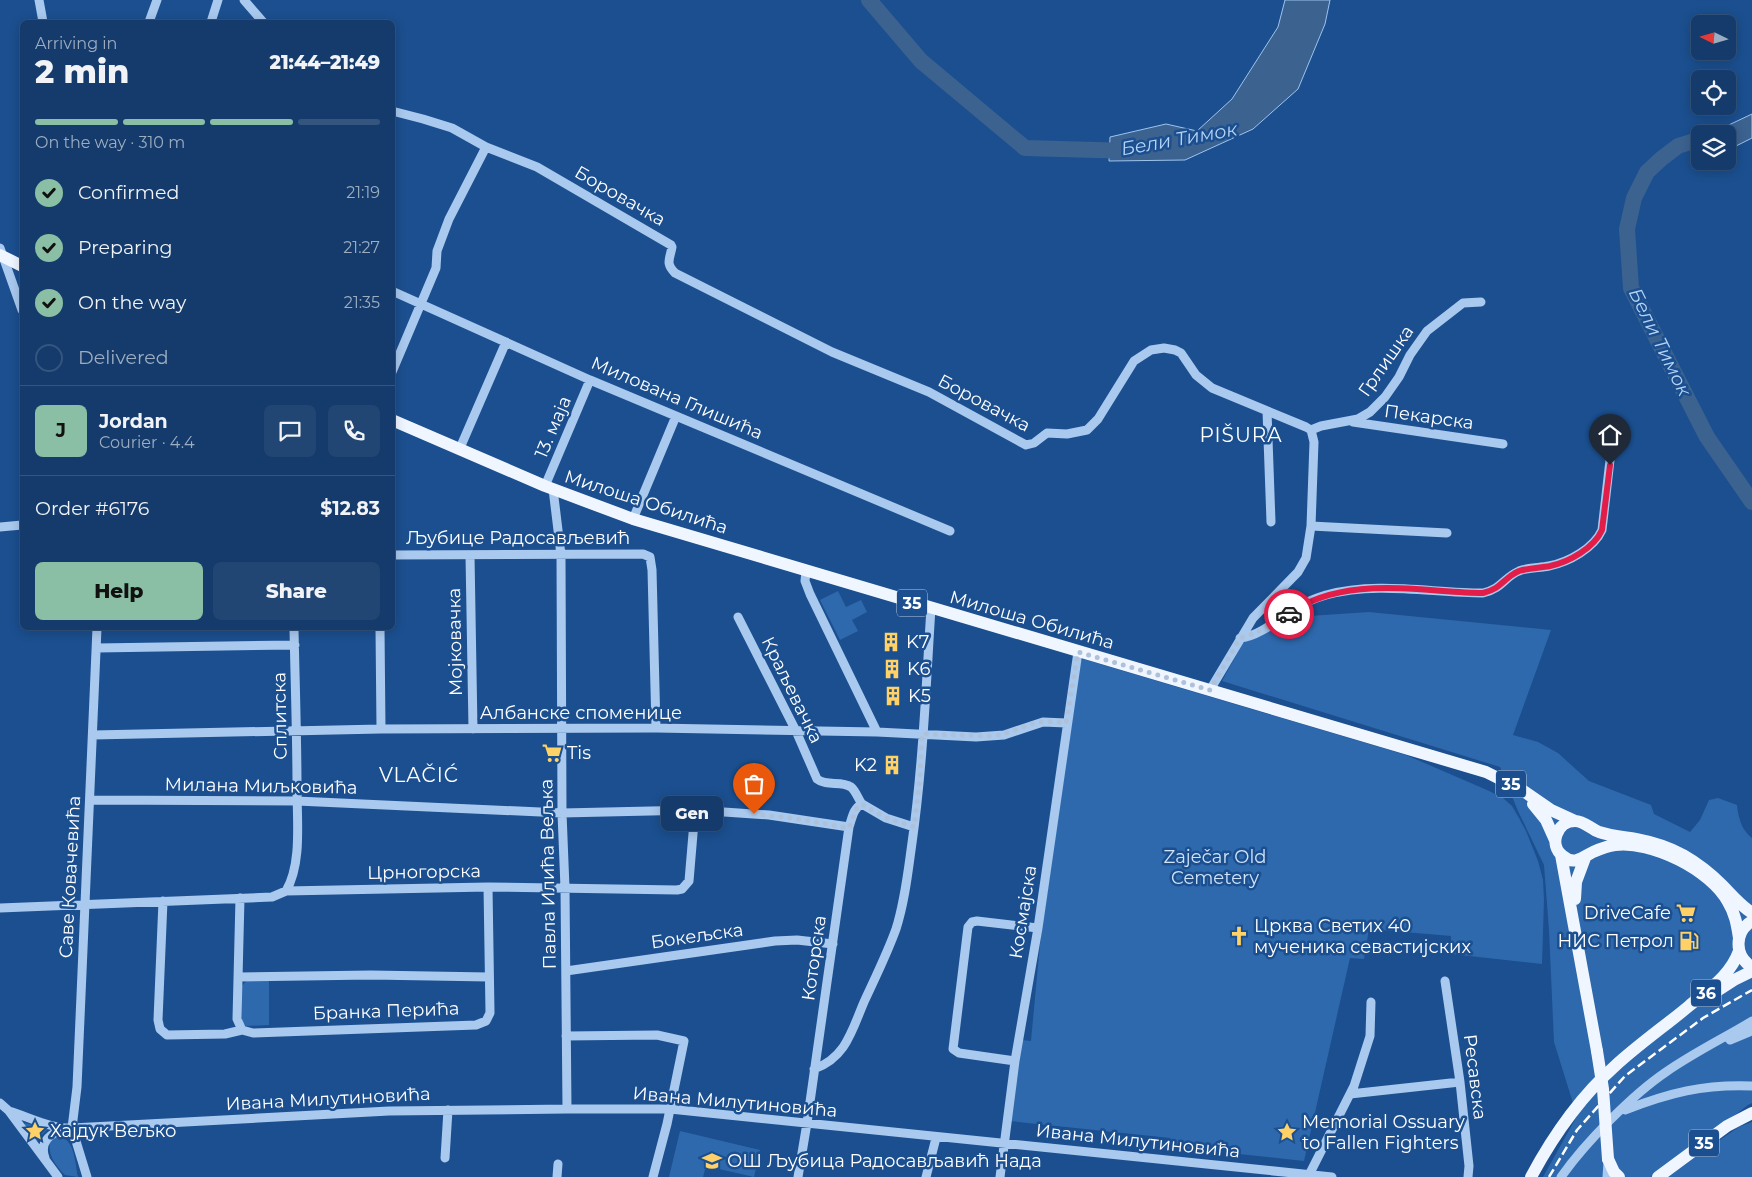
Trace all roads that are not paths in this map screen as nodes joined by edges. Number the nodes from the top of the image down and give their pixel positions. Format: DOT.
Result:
graph roads {
  1 [pos="39,0"];
  2 [pos="157,0"];
  3 [pos="218,0"];
  4 [pos="244,0"];
  5 [pos="43,20"];
  6 [pos="150,20"];
  7 [pos="212,20"];
  8 [pos="261,20"];
  9 [pos="395,112"];
  10 [pos="486,147"];
  11 [pos="2,254"];
  12 [pos="20,265"];
  13 [pos="395,292"];
  14 [pos="1481,302"];
  15 [pos="20,304"];
  16 [pos="422,304"];
  17 [pos="506,342"];
  18 [pos="395,365"];
  19 [pos="590,380"];
  20 [pos="1267,411"];
  21 [pos="676,416"];
  22 [pos="395,421"];
  23 [pos="1350,422"];
  24 [pos="1311,430"];
  25 [pos="1613,434"];
  26 [pos="1503,444"];
  27 [pos="460,448"];
  28 [pos="549,488"];
  29 [pos="633,519"];
  30 [pos="1271,522"];
  31 [pos="20,525"];
  32 [pos="1311,526"];
  33 [pos="0,527"];
  34 [pos="950,531"];
  35 [pos="1447,533"];
  36 [pos="395,555"];
  37 [pos="470,555"];
  38 [pos="561,555"];
  39 [pos="806,571"];
  40 [pos="931,608"];
  41 [pos="738,617"];
  42 [pos="97,630"];
  43 [pos="294,630"];
  44 [pos="380,630"];
  45 [pos="1240,638"];
  46 [pos="295,645"];
  47 [pos="97,648"];
  48 [pos="1078,652"];
  49 [pos="1210,690"];
  50 [pos="1066,723"];
  51 [pos="656,728"];
  52 [pos="472,729"];
  53 [pos="563,729"];
  54 [pos="381,730"];
  55 [pos="796,731"];
  56 [pos="297,732"];
  57 [pos="877,732"];
  58 [pos="922,734"];
  59 [pos="93,735"];
  60 [pos="1442,758"];
  61 [pos="90,800"];
  62 [pos="297,801"];
  63 [pos="862,804"];
  64 [pos="694,810"];
  65 [pos="562,813"];
  66 [pos="1574,821"];
  67 [pos="914,827"];
  68 [pos="849,828"];
  69 [pos="1590,828"];
  70 [pos="1555,840"];
  71 [pos="1561,855"];
  72 [pos="1588,856"];
  73 [pos="488,887"];
  74 [pos="566,888"];
  75 [pos="286,892"];
  76 [pos="240,898"];
  77 [pos="163,901"];
  78 [pos="85,906"];
  79 [pos="0,908"];
  80 [pos="1752,913"];
  81 [pos="1752,921"];
  82 [pos="1575,926"];
  83 [pos="1038,928"];
  84 [pos="833,944"];
  85 [pos="1739,944"];
  86 [pos="1752,967"];
  87 [pos="566,971"];
  88 [pos="1752,971"];
  89 [pos="238,977"];
  90 [pos="489,977"];
  91 [pos="1445,982"];
  92 [pos="1372,1002"];
  93 [pos="1752,1022"];
  94 [pos="1663,1027"];
  95 [pos="242,1030"];
  96 [pos="1752,1031"];
  97 [pos="566,1036"];
  98 [pos="1706,1048"];
  99 [pos="1015,1061"];
  100 [pos="814,1069"];
  101 [pos="1460,1082"];
  102 [pos="1752,1086"];
  103 [pos="1350,1094"];
  104 [pos="0,1103"];
  105 [pos="566,1109"];
  106 [pos="670,1109"];
  107 [pos="448,1110"];
  108 [pos="9,1111"];
  109 [pos="1620,1112"];
  110 [pos="1752,1113"];
  111 [pos="807,1123"];
  112 [pos="68,1129"];
  113 [pos="936,1138"];
  114 [pos="1004,1144"];
  115 [pos="445,1158"];
  116 [pos="1608,1159"];
  117 [pos="46,1162"];
  118 [pos="558,1164"];
  119 [pos="1283,1175"];
  120 [pos="1309,1175"];
  121 [pos="1530,1175"];
  122 [pos="59,1176"];
  123 [pos="86,1177"];
  124 [pos="557,1177"];
  125 [pos="653,1177"];
  126 [pos="798,1177"];
  127 [pos="926,1177"];
  128 [pos="1000,1177"];
  129 [pos="1332,1177"];
  130 [pos="1468,1177"];
  131 [pos="1561,1177"];
  132 [pos="1607,1177"];
  133 [pos="1618,1177"];
  134 [pos="1658,1177"];
  1 -- 5 [label="street"];
  2 -- 6 [label="street"];
  3 -- 7 [label="street"];
  4 -- 8 [label="street"];
  9 -- 10 [label="street, Боровачка"];
  10 -- 16 [label="street"];
  10 -- 20 [label="street, Боровачка"];
  11 -- 12 [label="main road"];
  11 -- 15 [label="street"];
  13 -- 16 [label="street, Милована Глишића"];
  14 -- 23 [label="street, Грлишка"];
  16 -- 17 [label="street, Милована Глишића"];
  16 -- 18 [label="street"];
  17 -- 19 [label="street, Милована Глишића"];
  17 -- 27 [label="street"];
  19 -- 21 [label="street, Милована Глишића"];
  19 -- 28 [label="street, 13. маја"];
  20 -- 24 [label="street, Боровачка"];
  20 -- 30 [label="street"];
  21 -- 29 [label="street"];
  21 -- 34 [label="street, Милована Глишића"];
  22 -- 27 [label="main road, Милоша Обилића / 35"];
  23 -- 24 [label="street, Грлишка"];
  23 -- 26 [label="street, Пекарска"];
  24 -- 32 [label="street"];
  25 -- 45 [label="street"];
  27 -- 28 [label="main road, Милоша Обилића / 35"];
  28 -- 29 [label="main road, Милоша Обилића / 35"];
  28 -- 38 [label="street, Павла Илића Вељка"];
  29 -- 39 [label="main road, Милоша Обилића / 35"];
  31 -- 33 [label="street"];
  32 -- 35 [label="street"];
  32 -- 45 [label="street"];
  36 -- 37 [label="street, Љубице Радосављевић"];
  37 -- 38 [label="street, Љубице Радосављевић"];
  37 -- 52 [label="street, Мојковачка"];
  38 -- 51 [label="street, Љубице Радосављевић"];
  38 -- 53 [label="street, Павла Илића Вељка"];
  39 -- 40 [label="main road, Милоша Обилића / 35"];
  39 -- 57 [label="street"];
  40 -- 48 [label="main road, Милоша Обилића / 35"];
  40 -- 58 [label="street"];
  41 -- 55 [label="street, Краљевачка"];
  42 -- 47 [label="street, Саве Ковачевића"];
  43 -- 46 [label="street, Сплитска"];
  44 -- 54 [label="street"];
  45 -- 49 [label="street"];
  46 -- 47 [label="street"];
  46 -- 56 [label="street, Сплитска"];
  47 -- 59 [label="street, Саве Ковачевића"];
  48 -- 49 [label="main road, Милоша Обилића / 35"];
  48 -- 50 [label="street, Космајска"];
  49 -- 60 [label="main road, Милоша Обилића / 35"];
  50 -- 58 [label="street, Албанске споменице"];
  50 -- 83 [label="street, Космајска"];
  51 -- 53 [label="street, Албанске споменице"];
  51 -- 55 [label="street, Албанске споменице"];
  52 -- 53 [label="street, Албанске споменице"];
  52 -- 54 [label="street, Албанске споменице"];
  53 -- 65 [label="street, Павла Илића Вељка"];
  54 -- 56 [label="street, Албанске споменице"];
  55 -- 57 [label="street, Албанске споменице"];
  55 -- 63 [label="street, Краљевачка"];
  56 -- 59 [label="street, Албанске споменице"];
  56 -- 62 [label="street, Сплитска"];
  57 -- 58 [label="street, Албанске споменице"];
  58 -- 67 [label="street"];
  59 -- 61 [label="street, Саве Ковачевића"];
  60 -- 66 [label="main road, Милоша Обилића / 35"];
  60 -- 70 [label="main road, Милоша Обилића / 35"];
  61 -- 62 [label="street, Милана Миљковића"];
  61 -- 78 [label="street, Саве Ковачевића"];
  62 -- 65 [label="street, Милана Миљковића"];
  62 -- 75 [label="street, Сплитска"];
  63 -- 67 [label="street"];
  63 -- 68 [label="street, Которска"];
  64 -- 65 [label="street, Милана Миљковића"];
  64 -- 68 [label="street, Милана Миљковића"];
  64 -- 74 [label="street, Црногорска"];
  65 -- 74 [label="street, Павла Илића Вељка"];
  66 -- 69 [label="main road, 35"];
  66 -- 70 [label="main road"];
  67 -- 100 [label="street"];
  68 -- 84 [label="street, Которска"];
  69 -- 72 [label="main road, 35"];
  69 -- 80 [label="main road"];
  70 -- 71 [label="main road, 35"];
  71 -- 72 [label="main road"];
  71 -- 82 [label="main road, 35"];
  72 -- 82 [label="main road, 35"];
  72 -- 85 [label="main road"];
  73 -- 74 [label="street, Црногорска"];
  73 -- 75 [label="street, Црногорска"];
  73 -- 90 [label="street, Бранка Перића"];
  74 -- 87 [label="street, Павла Илића Вељка"];
  75 -- 76 [label="street, Црногорска"];
  76 -- 77 [label="street, Црногорска"];
  76 -- 89 [label="street"];
  77 -- 78 [label="street, Црногорска"];
  77 -- 95 [label="street, Бранка Перића"];
  78 -- 79 [label="street, Црногорска"];
  78 -- 112 [label="street, Саве Ковачевића"];
  81 -- 85 [label="main road, 36"];
  82 -- 116 [label="main road, 35, bridge"];
  83 -- 99 [label="street, Космајска"];
  83 -- 99 [label="street"];
  84 -- 87 [label="street, Бокељска"];
  84 -- 100 [label="street, Которска"];
  85 -- 86 [label="main road"];
  85 -- 94 [label="main road, 36"];
  87 -- 97 [label="street, Павла Илића Вељка"];
  88 -- 94 [label="main road, 36"];
  89 -- 90 [label="street, Бранка Перића"];
  89 -- 95 [label="street"];
  90 -- 95 [label="street, Бранка Перића"];
  91 -- 101 [label="street, Ресавска"];
  92 -- 103 [label="street"];
  93 -- 98 [label="street"];
  94 -- 121 [label="main road, 36"];
  96 -- 98 [label="street"];
  97 -- 105 [label="street, Павла Илића Вељка"];
  97 -- 106 [label="street"];
  98 -- 109 [label="street"];
  99 -- 114 [label="street, Космајска"];
  100 -- 111 [label="street, Которска"];
  101 -- 103 [label="street"];
  101 -- 130 [label="street, Ресавска"];
  102 -- 109 [label="street"];
  103 -- 120 [label="street"];
  104 -- 108 [label="street"];
  105 -- 106 [label="street, Ивана Милутиновића"];
  105 -- 107 [label="street, Ивана Милутиновића"];
  106 -- 111 [label="street, Ивана Милутиновића"];
  106 -- 125 [label="street"];
  107 -- 112 [label="street, Ивана Милутиновића"];
  107 -- 115 [label="street"];
  108 -- 112 [label="street"];
  108 -- 117 [label="street"];
  109 -- 131 [label="street"];
  110 -- 134 [label="main road, 35"];
  111 -- 113 [label="street, Ивана Милутиновића"];
  111 -- 126 [label="street, Которска"];
  112 -- 117 [label="street"];
  112 -- 123 [label="street"];
  113 -- 114 [label="street, Ивана Милутиновића"];
  113 -- 127 [label="street"];
  114 -- 119 [label="street, Ивана Милутиновића"];
  114 -- 128 [label="street, Космајска"];
  116 -- 132 [label="street"];
  116 -- 133 [label="main road, 35"];
  117 -- 122 [label="street"];
  118 -- 124 [label="street"];
  119 -- 120 [label="street, Ивана Милутиновића"];
  120 -- 129 [label="street, Ивана Милутиновића"];
}
